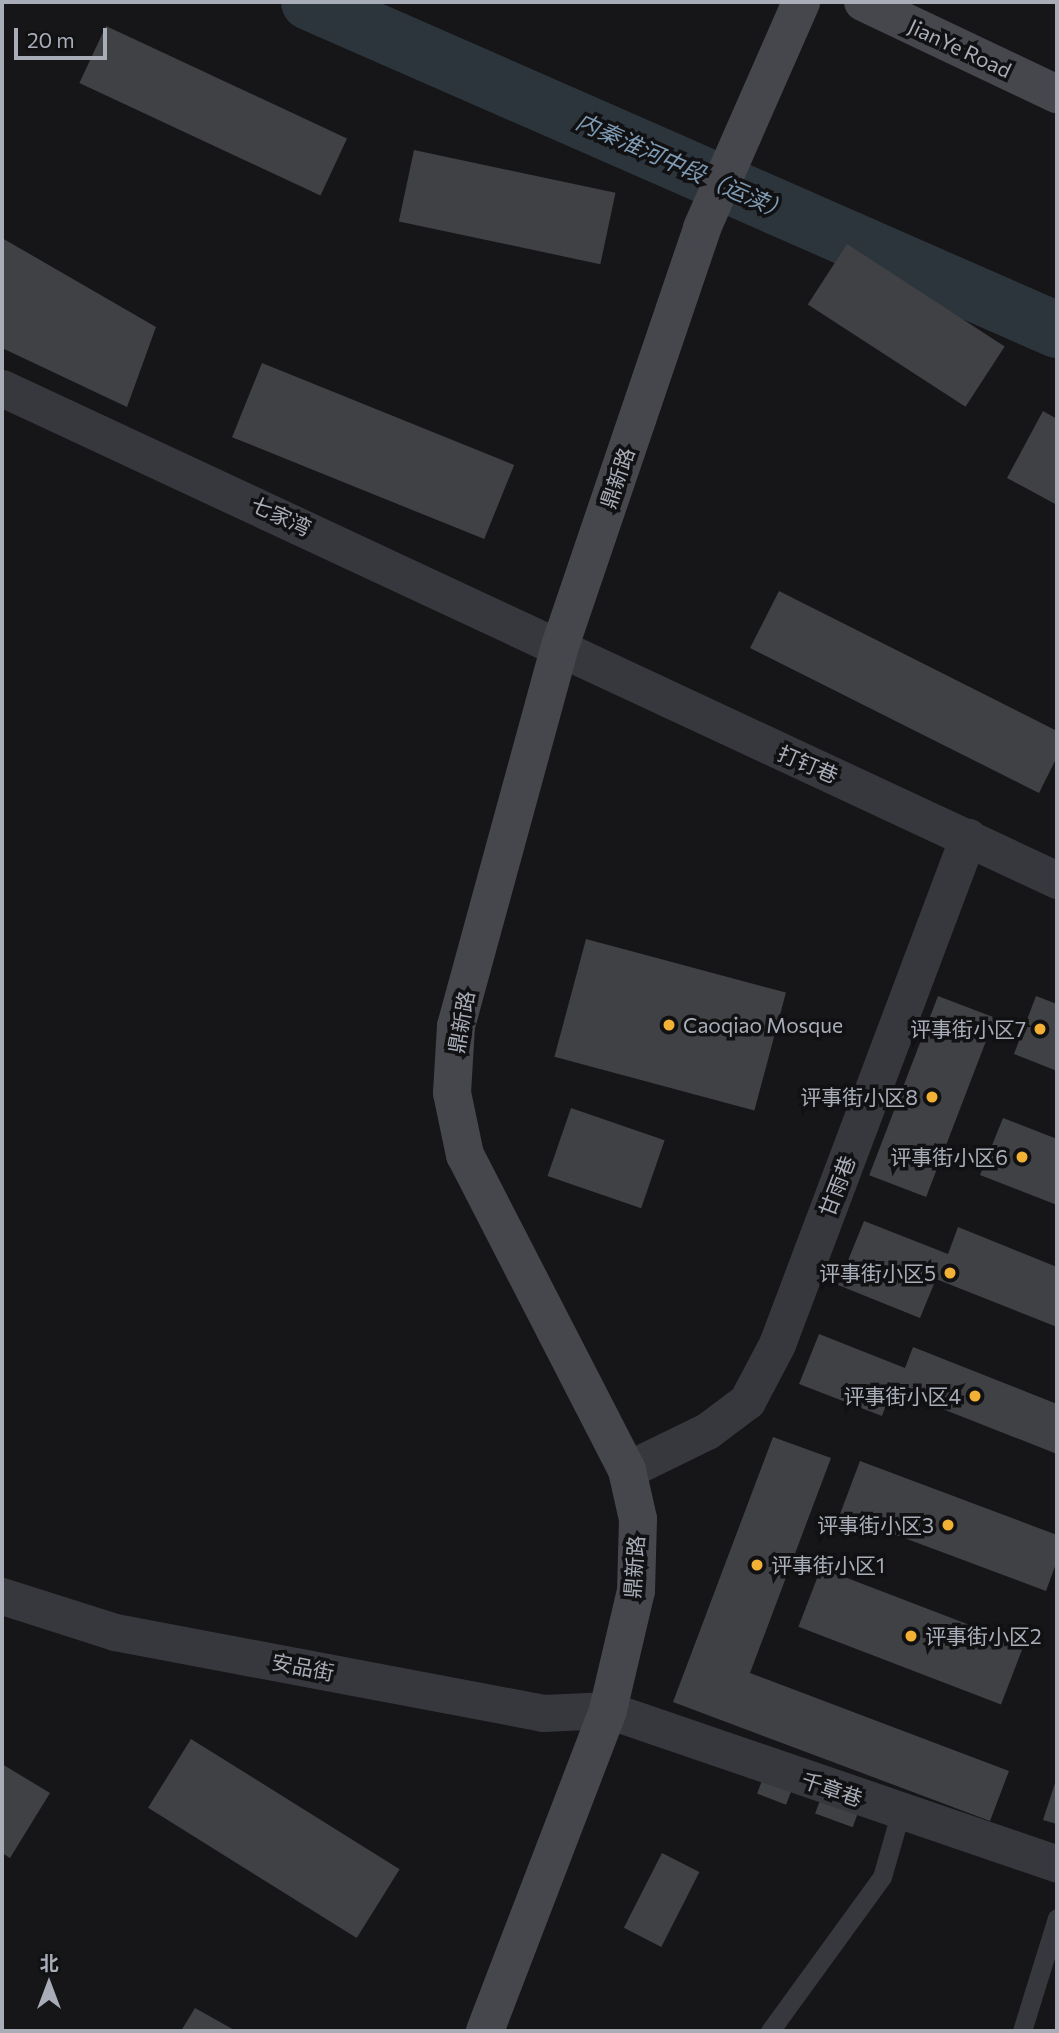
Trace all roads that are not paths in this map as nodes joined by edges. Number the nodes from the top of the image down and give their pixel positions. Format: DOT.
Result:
graph roads {
  1 [pos="801,2"];
  2 [pos="863,2"];
  3 [pos="1057,94"];
  4 [pos="2,388"];
  5 [pos="560,646"];
  6 [pos="968,837"];
  7 [pos="1057,880"];
  8 [pos="627,1470"];
  9 [pos="2,1596"];
  10 [pos="608,1710"];
  11 [pos="900,1814"];
  12 [pos="1057,1864"];
  13 [pos="1057,1918"];
  14 [pos="485,2031"];
  15 [pos="771,2031"];
  16 [pos="1022,2031"];
  1 -- 5 [label="street, 鼎新路"];
  2 -- 3 [label="street, JianYe Road"];
  4 -- 5 [label="street, 七家湾"];
  5 -- 6 [label="street, 打钉巷"];
  5 -- 8 [label="street, 鼎新路"];
  6 -- 7 [label="street, 打钉巷"];
  6 -- 8 [label="street, 甘雨巷"];
  8 -- 10 [label="street, 鼎新路"];
  9 -- 10 [label="street, 安品街"];
  10 -- 11 [label="street, 千章巷"];
  10 -- 14 [label="street, 鼎新路"];
  11 -- 12 [label="street, 千章巷"];
  11 -- 15 [label="lane"];
  13 -- 16 [label="lane"];
}
